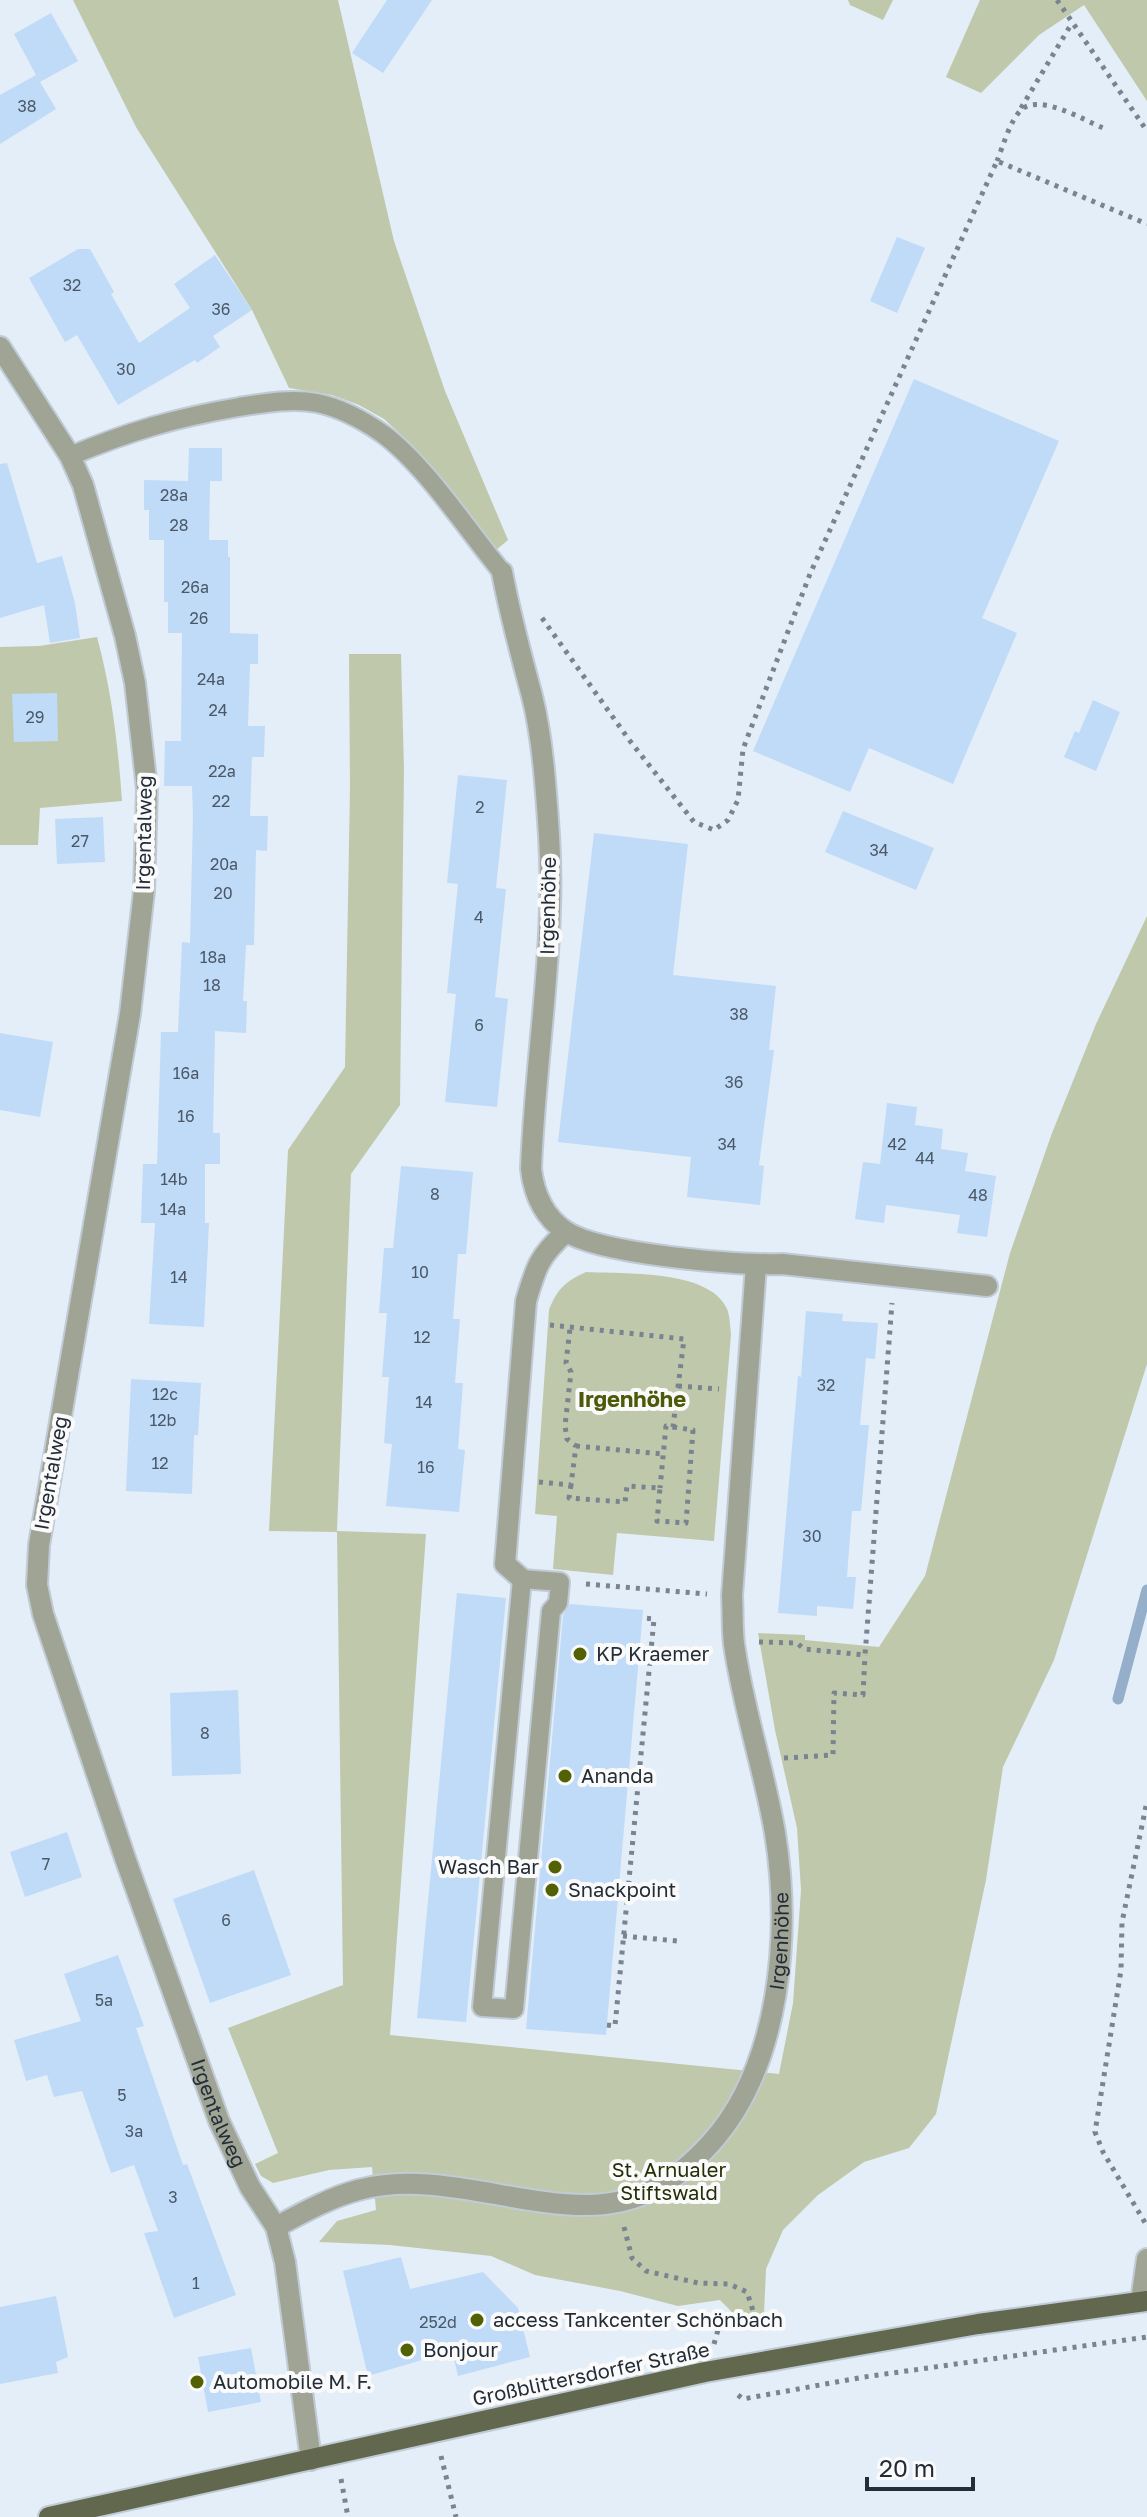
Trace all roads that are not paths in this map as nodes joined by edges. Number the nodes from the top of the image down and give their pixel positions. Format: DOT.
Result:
graph roads {
  1 [pos="0,347"];
  2 [pos="70,456"];
  3 [pos="502,572"];
  4 [pos="566,1232"];
  5 [pos="756,1265"];
  6 [pos="987,1286"];
  7 [pos="522,1579"];
  8 [pos="276,2227"];
  9 [pos="1147,2259"];
  10 [pos="1144,2301"];
  11 [pos="311,2460"];
  12 [pos="49,2517"];
  1 -- 2 [label="street, Irgentalweg"];
  2 -- 3 [label="lane"];
  2 -- 8 [label="street, Irgentalweg"];
  3 -- 4 [label="street, Irgenhöhe"];
  4 -- 5 [label="street"];
  4 -- 7 [label="street"];
  5 -- 6 [label="street"];
  5 -- 8 [label="street, Irgenhöhe"];
  7 -- 7 [label="lane"];
  8 -- 11 [label="street, Irgentalweg"];
  9 -- 10 [label="street"];
  10 -- 11 [label="main road, Großblittersdorfer Straße"];
  11 -- 12 [label="main road, Großblittersdorfer Straße"];
}
